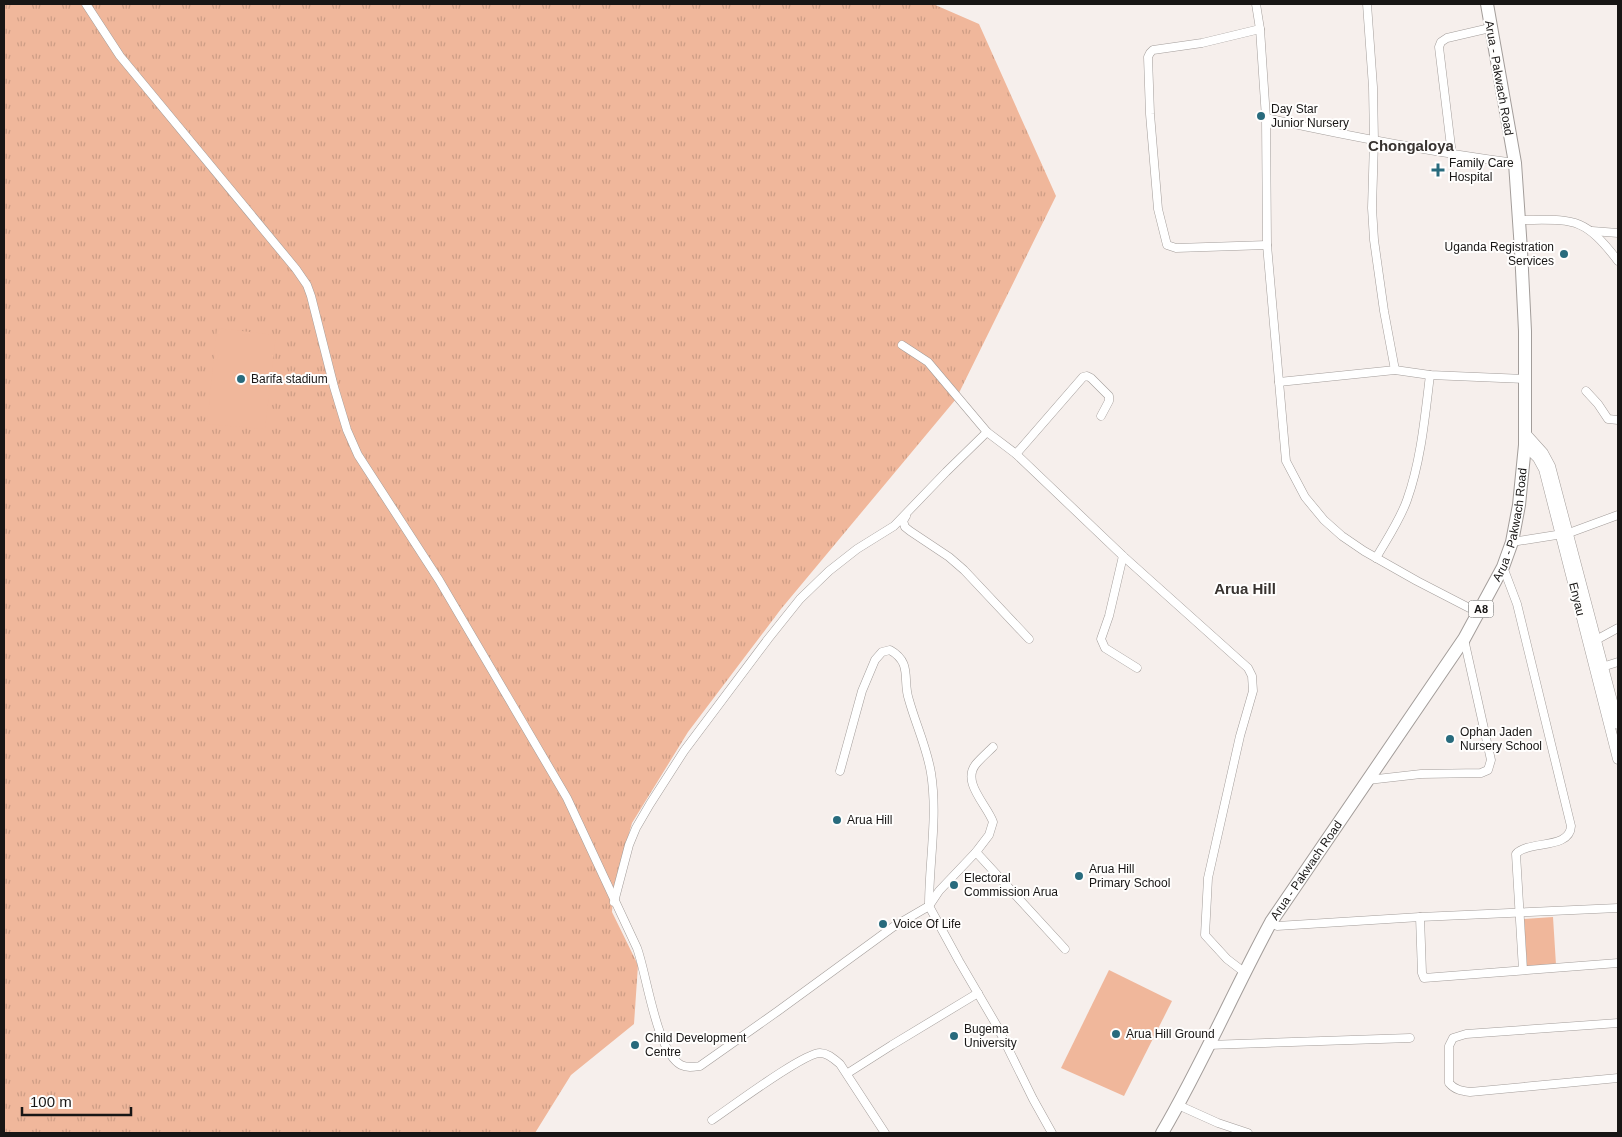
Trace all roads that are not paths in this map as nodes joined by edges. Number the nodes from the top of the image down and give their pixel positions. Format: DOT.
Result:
graph roads {
  1 [pos="86,4"];
  2 [pos="1257,4"];
  3 [pos="1366,4"];
  4 [pos="1487,4"];
  5 [pos="1490,28"];
  6 [pos="1260,29"];
  7 [pos="1266,118"];
  8 [pos="1374,141"];
  9 [pos="1452,155"];
  10 [pos="1515,163"];
  11 [pos="1519,220"];
  12 [pos="1592,231"];
  13 [pos="1618,233"];
  14 [pos="1267,245"];
  15 [pos="1618,260"];
  16 [pos="902,345"];
  17 [pos="1395,370"];
  18 [pos="1430,375"];
  19 [pos="1525,379"];
  20 [pos="1279,382"];
  21 [pos="1586,391"];
  22 [pos="1101,416"];
  23 [pos="1618,420"];
  24 [pos="987,432"];
  25 [pos="1525,439"];
  26 [pos="1016,454"];
  27 [pos="1618,515"];
  28 [pos="906,516"];
  29 [pos="1564,534"];
  30 [pos="1512,542"];
  31 [pos="1123,556"];
  32 [pos="1376,558"];
  33 [pos="1503,567"];
  34 [pos="1479,612"];
  35 [pos="1618,628"];
  36 [pos="1029,639"];
  37 [pos="1464,639"];
  38 [pos="1596,640"];
  39 [pos="1618,662"];
  40 [pos="1137,668"];
  41 [pos="1599,668"];
  42 [pos="1618,724"];
  43 [pos="993,747"];
  44 [pos="1618,759"];
  45 [pos="840,771"];
  46 [pos="1367,780"];
  47 [pos="976,852"];
  48 [pos="614,902"];
  49 [pos="929,906"];
  50 [pos="1618,908"];
  51 [pos="1520,912"];
  52 [pos="1420,917"];
  53 [pos="1271,922"];
  54 [pos="1065,950"];
  55 [pos="1618,963"];
  56 [pos="1523,970"];
  57 [pos="1244,972"];
  58 [pos="978,993"];
  59 [pos="1618,1023"];
  60 [pos="1410,1038"];
  61 [pos="1208,1045"];
  62 [pos="848,1073"];
  63 [pos="1618,1078"];
  64 [pos="1178,1105"];
  65 [pos="712,1120"];
  66 [pos="885,1133"];
  67 [pos="1052,1133"];
  68 [pos="1162,1133"];
  69 [pos="1248,1133"];
  1 -- 48 [label="street"];
  2 -- 6 [label="street"];
  3 -- 8 [label="street"];
  4 -- 5 [label="main road, Arua - Pakwach Road / A8"];
  5 -- 9 [label="street"];
  5 -- 10 [label="main road, Arua - Pakwach Road / A8"];
  6 -- 7 [label="street"];
  6 -- 14 [label="street"];
  7 -- 8 [label="street"];
  7 -- 14 [label="street"];
  8 -- 9 [label="street"];
  8 -- 17 [label="street"];
  9 -- 10 [label="street"];
  10 -- 11 [label="main road, Arua - Pakwach Road / A8"];
  11 -- 12 [label="street"];
  11 -- 19 [label="main road, Arua - Pakwach Road / A8"];
  12 -- 13 [label="street"];
  12 -- 15 [label="street"];
  14 -- 20 [label="street"];
  16 -- 24 [label="street"];
  17 -- 18 [label="street"];
  17 -- 20 [label="street"];
  18 -- 19 [label="street"];
  18 -- 32 [label="street"];
  19 -- 25 [label="main road, Arua - Pakwach Road / A8"];
  20 -- 32 [label="street"];
  21 -- 23 [label="street"];
  22 -- 26 [label="street"];
  24 -- 26 [label="street"];
  24 -- 28 [label="street"];
  25 -- 29 [label="street, Enyau"];
  25 -- 30 [label="main road, Arua - Pakwach Road / A8"];
  26 -- 31 [label="street"];
  27 -- 29 [label="street"];
  28 -- 36 [label="street"];
  28 -- 48 [label="street"];
  29 -- 30 [label="street"];
  29 -- 38 [label="street, Enyau"];
  29 -- 41 [label="street, Enyau"];
  30 -- 33 [label="main road, Arua - Pakwach Road / A8"];
  31 -- 40 [label="street"];
  31 -- 57 [label="street"];
  32 -- 34 [label="street"];
  33 -- 34 [label="main road, Arua - Pakwach Road / A8"];
  33 -- 51 [label="street"];
  34 -- 37 [label="main road, Arua - Pakwach Road / A8"];
  35 -- 38 [label="street"];
  37 -- 46 [label="main road, Arua - Pakwach Road / A8"];
  37 -- 46 [label="street"];
  38 -- 41 [label="street, Enyau"];
  39 -- 41 [label="street"];
  41 -- 42 [label="street, Enyau"];
  41 -- 44 [label="street, Enyau"];
  43 -- 47 [label="street"];
  45 -- 49 [label="street"];
  46 -- 53 [label="main road, Arua - Pakwach Road / A8"];
  47 -- 49 [label="street"];
  47 -- 54 [label="street"];
  48 -- 49 [label="street"];
  49 -- 58 [label="street"];
  50 -- 51 [label="street"];
  51 -- 52 [label="street"];
  51 -- 56 [label="street"];
  52 -- 53 [label="street"];
  52 -- 56 [label="street"];
  53 -- 57 [label="main road, Arua - Pakwach Road / A8"];
  55 -- 56 [label="street"];
  57 -- 61 [label="main road, Arua - Pakwach Road / A8"];
  58 -- 62 [label="street"];
  58 -- 67 [label="street"];
  59 -- 63 [label="street"];
  60 -- 61 [label="street"];
  61 -- 64 [label="main road, Arua - Pakwach Road / A8"];
  62 -- 65 [label="street"];
  62 -- 66 [label="street"];
  64 -- 68 [label="main road, Arua - Pakwach Road / A8"];
  64 -- 69 [label="street"];
}
